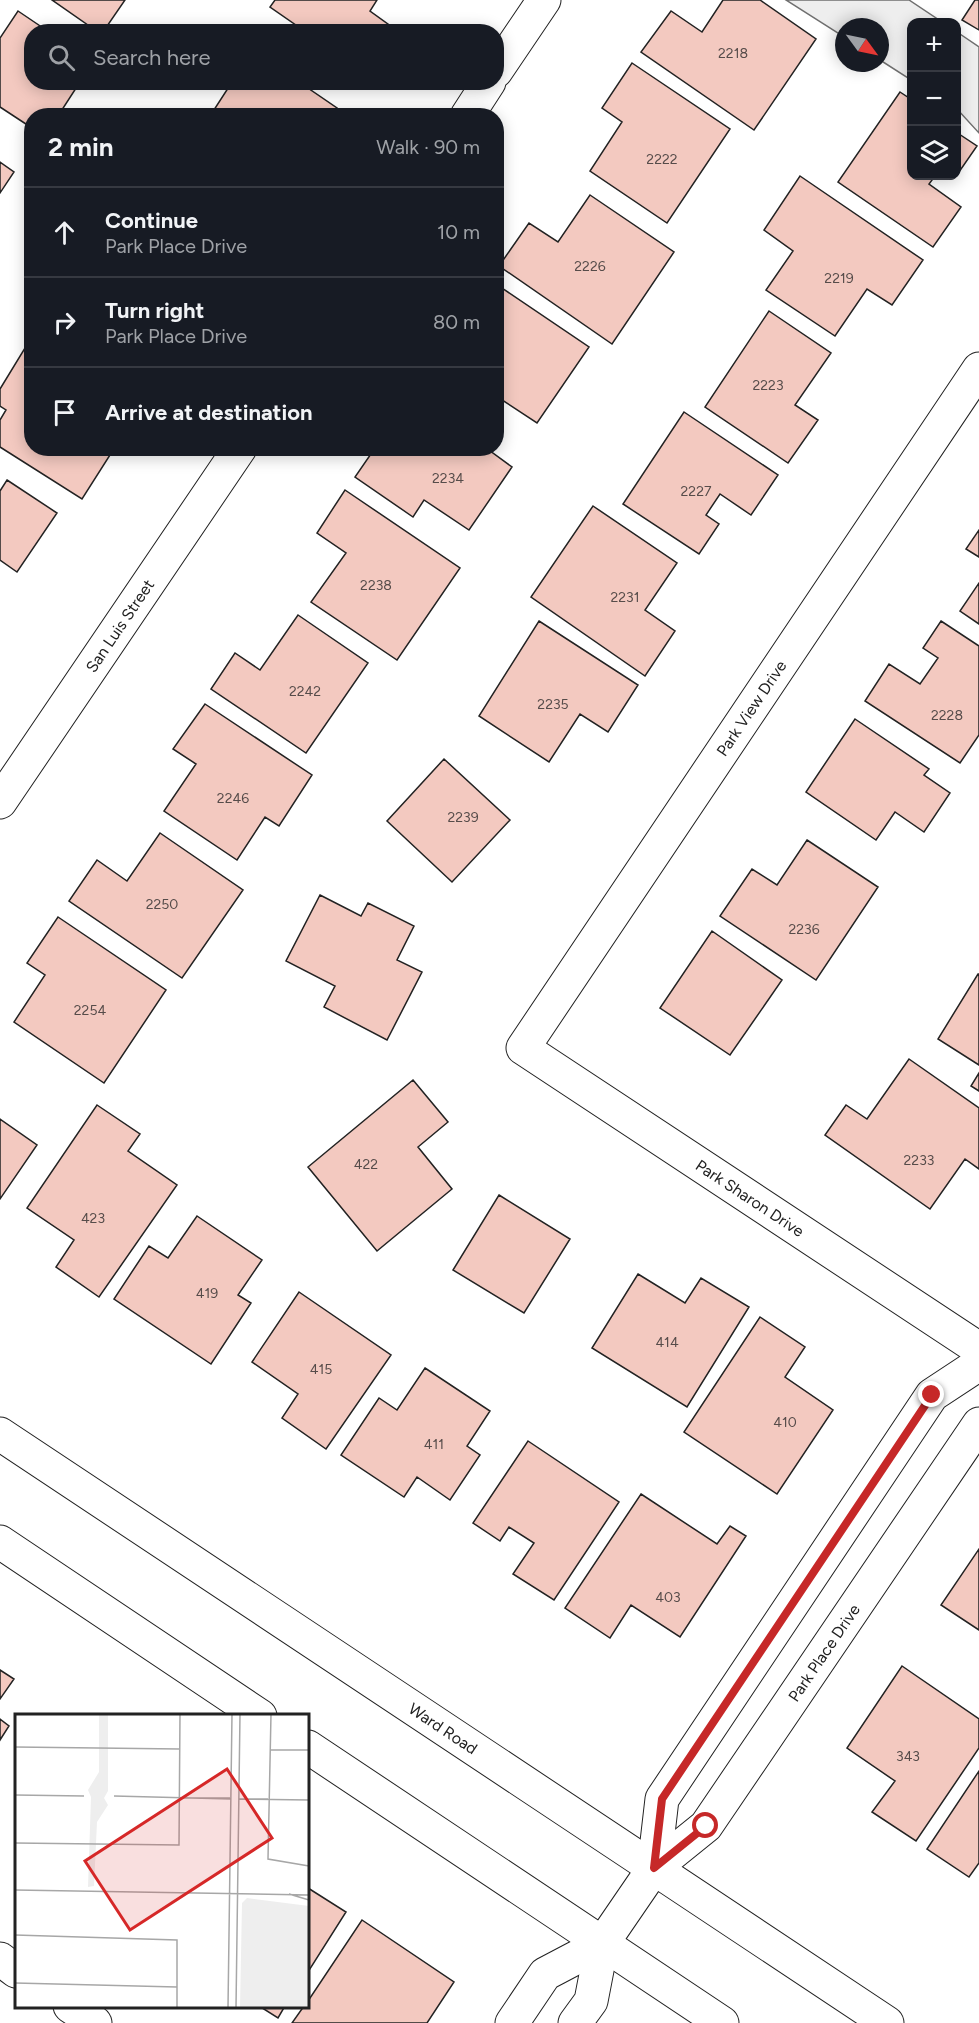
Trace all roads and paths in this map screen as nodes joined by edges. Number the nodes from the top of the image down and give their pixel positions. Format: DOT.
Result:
graph roads {
  1 [pos="544,0"];
  2 [pos="504,59"];
  3 [pos="484,90"];
  4 [pos="472,108"];
  5 [pos="979,369"];
  6 [pos="235,456"];
  7 [pos="0,802"];
  8 [pos="523,1048"];
  9 [pos="979,1349"];
  10 [pos="979,1364"];
  11 [pos="979,1424"];
  12 [pos="0,1434"];
  13 [pos="0,1542"];
  14 [pos="257,1714"];
  15 [pos="309,1748"];
  16 [pos="654,1868"];
  17 [pos="602,1944"];
  18 [pos="0,1959"];
  19 [pos="15,1970"];
  20 [pos="72,2008"];
  21 [pos="94,2023"];
  22 [pos="512,2023"];
  23 [pos="575,2023"];
  24 [pos="722,2023"];
  25 [pos="887,2023"];
  1 -- 2 [label="street"];
  3 -- 4 [label="street"];
  5 -- 8 [label="street, Park View Drive"];
  6 -- 7 [label="street, San Luis Street"];
  8 -- 9 [label="street, Park Sharon Drive"];
  10 -- 16 [label="street, Park Place Drive"];
  11 -- 16 [label="street, Park Place Drive"];
  12 -- 16 [label="street, Ward Road"];
  13 -- 14 [label="street"];
  15 -- 17 [label="street"];
  16 -- 17 [label="street, Park Place Drive"];
  16 -- 25 [label="street, Ward Road"];
  17 -- 22 [label="street, Park Place Drive"];
  17 -- 23 [label="street"];
  17 -- 24 [label="street"];
  18 -- 19 [label="street"];
  20 -- 21 [label="street"];
}
